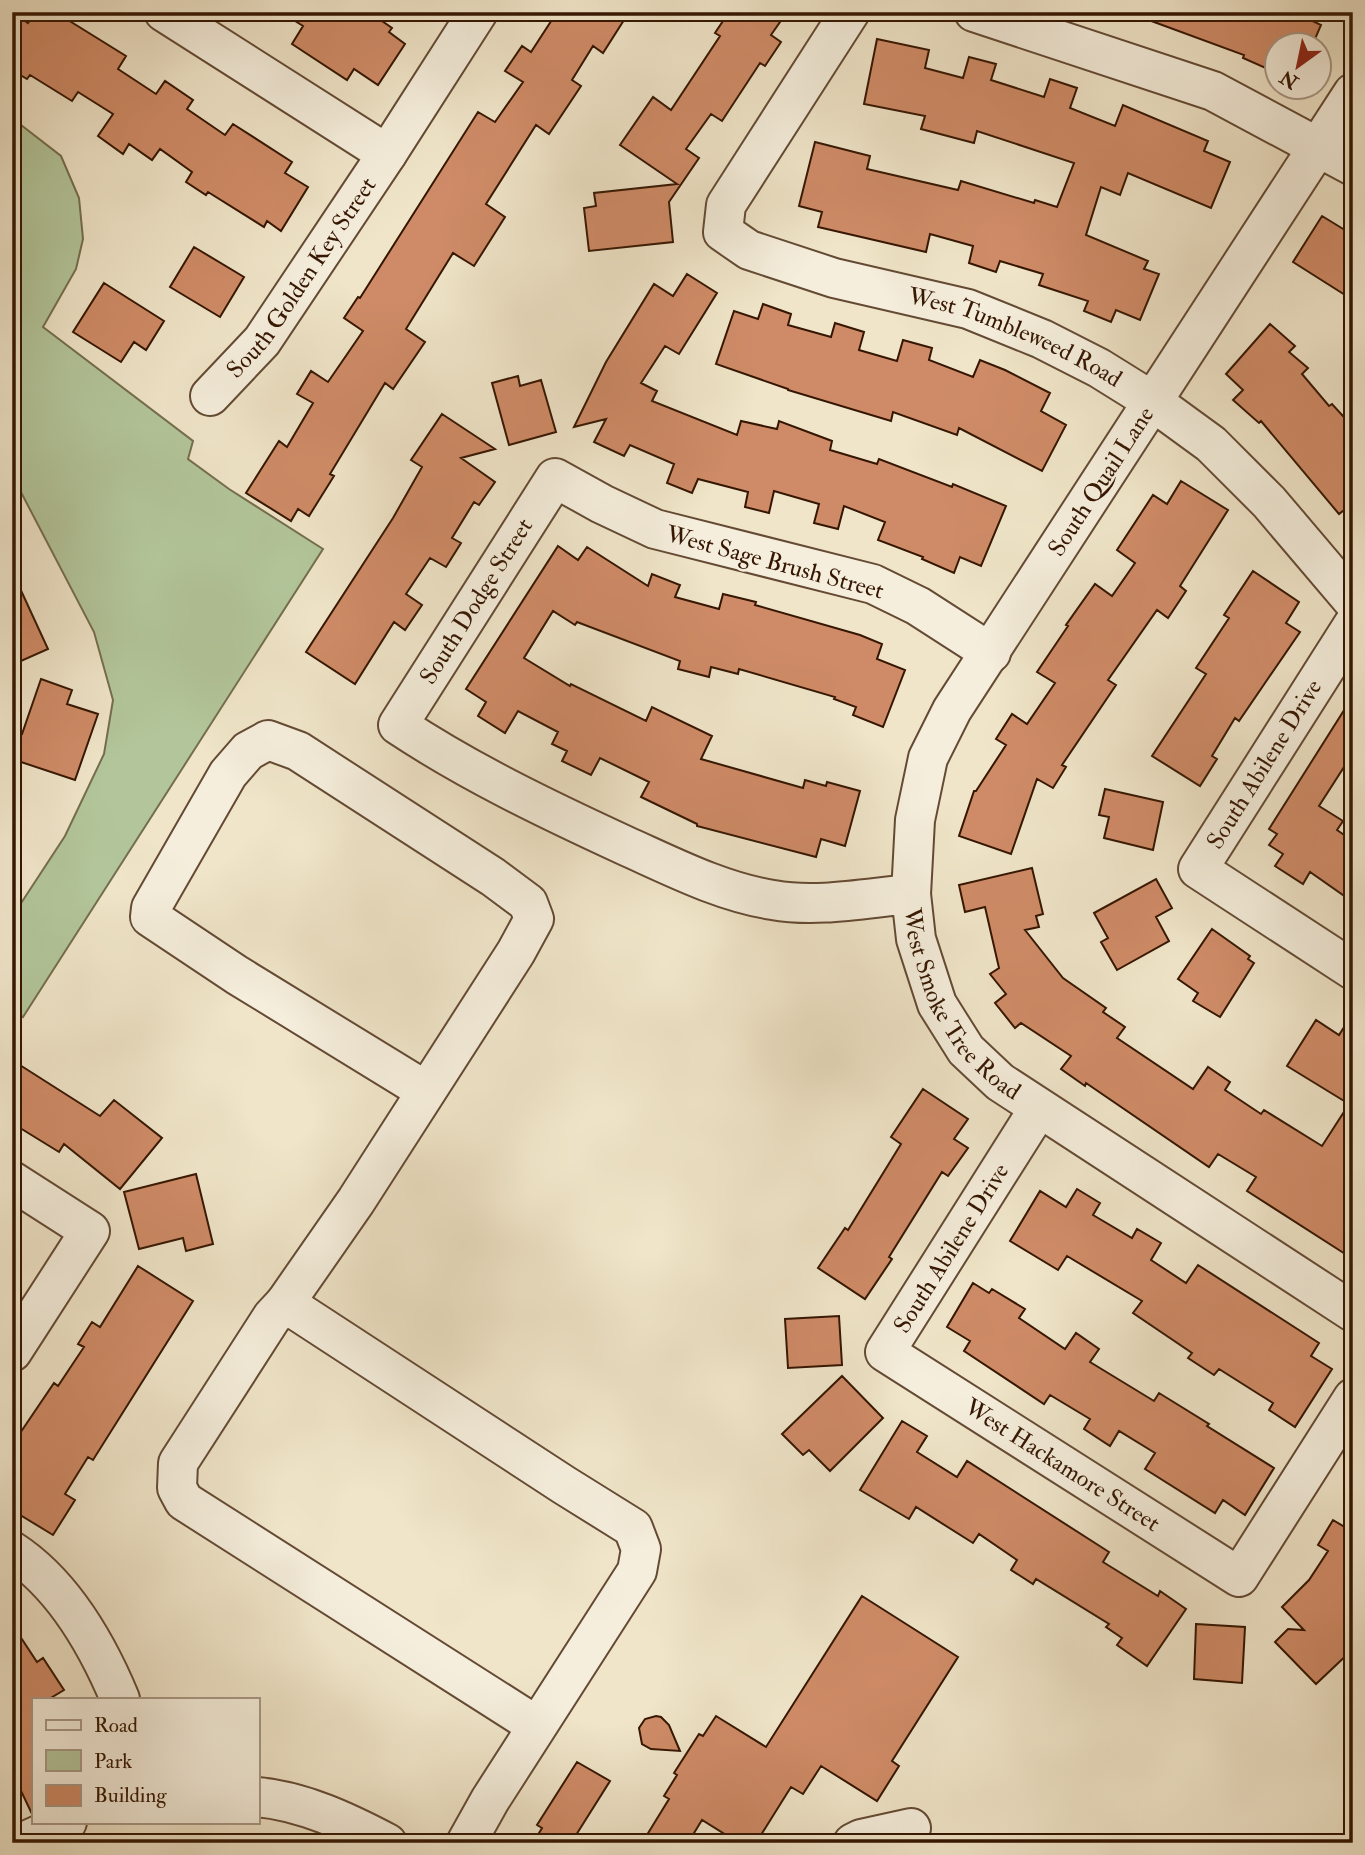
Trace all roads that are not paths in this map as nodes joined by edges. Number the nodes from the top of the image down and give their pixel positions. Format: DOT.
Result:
graph roads {
  1 [pos="164,12"];
  2 [pos="478,12"];
  3 [pos="850,12"];
  4 [pos="975,12"];
  5 [pos="1353,93"];
  6 [pos="1319,146"];
  7 [pos="387,154"];
  8 [pos="1353,166"];
  9 [pos="210,396"];
  10 [pos="1152,401"];
  11 [pos="555,478"];
  12 [pos="1353,601"];
  13 [pos="1353,625"];
  14 [pos="991,653"];
  15 [pos="398,725"];
  16 [pos="911,894"];
  17 [pos="1353,970"];
  18 [pos="426,1091"];
  19 [pos="1039,1108"];
  20 [pos="12,1181"];
  21 [pos="285,1303"];
  22 [pos="1353,1312"];
  23 [pos="12,1352"];
  24 [pos="885,1352"];
  25 [pos="1353,1398"];
  26 [pos="12,1551"];
  27 [pos="120,1698"];
  28 [pos="537,1726"];
  29 [pos="259,1797"];
  30 [pos="63,1824"];
  31 [pos="911,1828"];
  32 [pos="21,1843"];
  33 [pos="387,1843"];
  34 [pos="466,1843"];
  35 [pos="853,1843"];
  1 -- 7 [label="street"];
  2 -- 7 [label="street, South Golden Key Street"];
  3 -- 10 [label="street, West Tumbleweed Road"];
  4 -- 6 [label="street"];
  5 -- 6 [label="street, South Quail Lane"];
  6 -- 8 [label="street"];
  6 -- 10 [label="street, South Quail Lane"];
  7 -- 9 [label="street, South Golden Key Street"];
  10 -- 12 [label="street, West Tumbleweed Road"];
  10 -- 14 [label="street, South Quail Lane"];
  11 -- 14 [label="street, West Sage Brush Street"];
  11 -- 15 [label="street, South Dodge Street"];
  13 -- 17 [label="street, South Abilene Drive"];
  14 -- 16 [label="street, South Quail Lane"];
  15 -- 16 [label="street, West Smoke Tree Road"];
  16 -- 19 [label="street, West Smoke Tree Road"];
  18 -- 18 [label="street"];
  18 -- 21 [label="street"];
  19 -- 22 [label="street, West Smoke Tree Road"];
  19 -- 24 [label="street, South Abilene Drive"];
  20 -- 23 [label="street"];
  21 -- 28 [label="street"];
  21 -- 28 [label="street"];
  24 -- 25 [label="street, West Hackamore Street"];
  26 -- 27 [label="street"];
  28 -- 34 [label="street"];
  29 -- 33 [label="street"];
  30 -- 32 [label="street"];
  31 -- 35 [label="street"];
}
